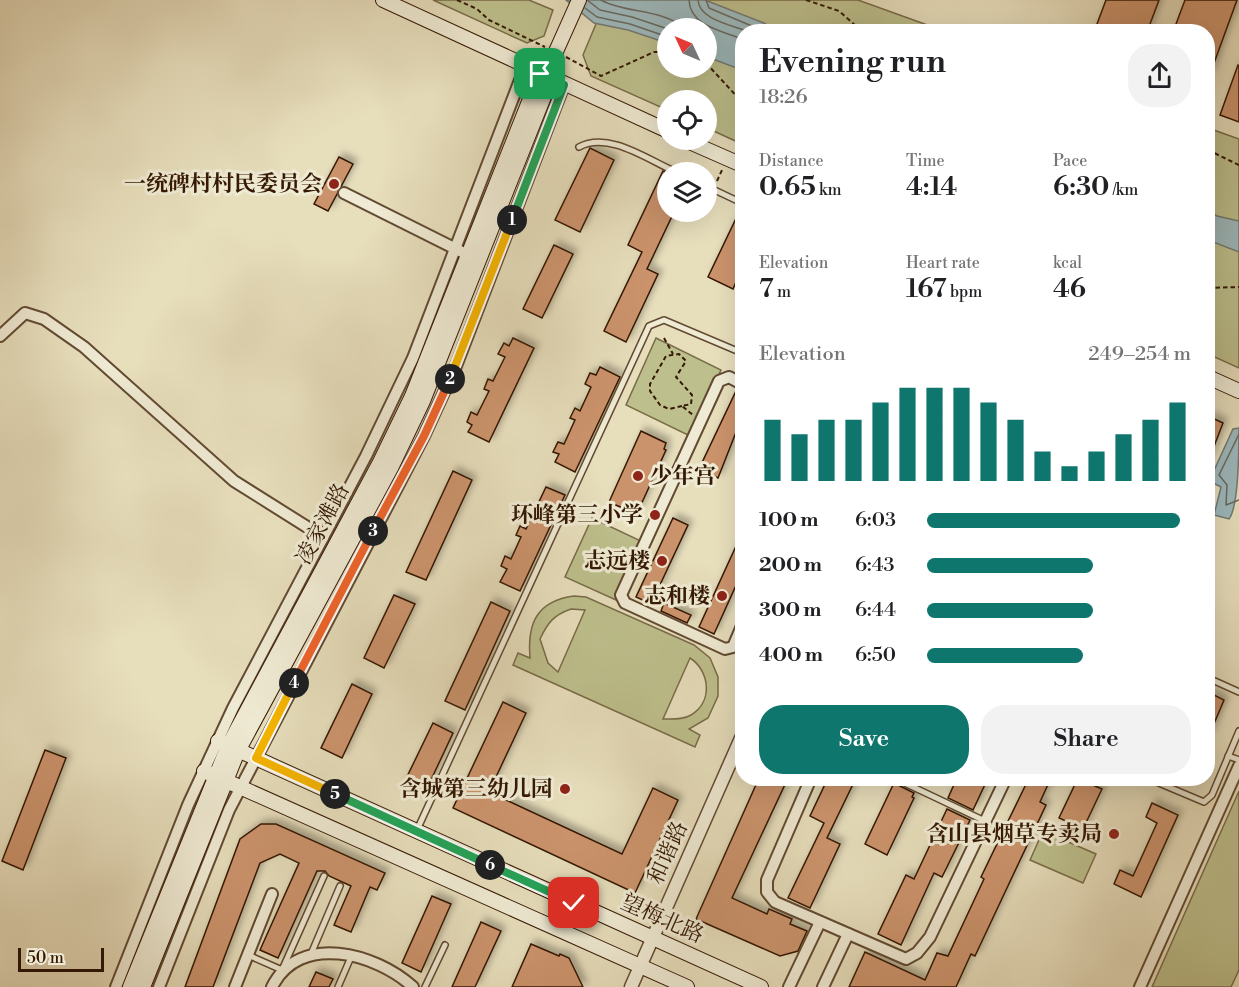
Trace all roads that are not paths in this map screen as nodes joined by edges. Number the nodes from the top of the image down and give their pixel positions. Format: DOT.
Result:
graph roads {
  1 [pos="383,0"];
  2 [pos="579,0"];
  3 [pos="525,67"];
  4 [pos="545,76"];
  5 [pos="564,85"];
  6 [pos="657,127"];
  7 [pos="579,147"];
  8 [pos="708,150"];
  9 [pos="735,162"];
  10 [pos="657,164"];
  11 [pos="717,191"];
  12 [pos="344,193"];
  13 [pos="735,200"];
  14 [pos="462,252"];
  15 [pos="0,336"];
  16 [pos="735,350"];
  17 [pos="735,380"];
  18 [pos="1215,380"];
  19 [pos="1239,391"];
  20 [pos="323,537"];
  21 [pos="735,642"];
  22 [pos="1215,681"];
  23 [pos="1239,692"];
  24 [pos="1239,731"];
  25 [pos="228,746"];
  26 [pos="735,752"];
  27 [pos="1228,756"];
  28 [pos="256,758"];
  29 [pos="1239,760"];
  30 [pos="1239,766"];
  31 [pos="214,776"];
  32 [pos="807,786"];
  33 [pos="911,786"];
  34 [pos="1002,786"];
  35 [pos="1166,786"];
  36 [pos="241,788"];
  37 [pos="986,821"];
  38 [pos="416,831"];
  39 [pos="324,876"];
  40 [pos="340,886"];
  41 [pos="272,894"];
  42 [pos="820,922"];
  43 [pos="848,934"];
  44 [pos="653,939"];
  45 [pos="445,945"];
  46 [pos="310,954"];
  47 [pos="248,955"];
  48 [pos="351,957"];
  49 [pos="641,966"];
  50 [pos="282,970"];
  51 [pos="116,987"];
  52 [pos="130,987"];
  53 [pos="143,987"];
  54 [pos="159,987"];
  55 [pos="235,987"];
  56 [pos="272,987"];
  57 [pos="338,987"];
  58 [pos="413,987"];
  59 [pos="425,987"];
  60 [pos="632,987"];
  61 [pos="687,987"];
  62 [pos="760,987"];
  63 [pos="789,987"];
  64 [pos="823,987"];
  65 [pos="1140,987"];
  1 -- 3 [label="main road"];
  2 -- 4 [label="main road, 凌家滩路"];
  3 -- 4 [label="main road"];
  3 -- 14 [label="street"];
  4 -- 5 [label="main road"];
  4 -- 14 [label="main road, 凌家滩路"];
  4 -- 25 [label="main road, 凌家滩路"];
  5 -- 6 [label="main road"];
  5 -- 28 [label="street"];
  7 -- 10 [label="lane"];
  8 -- 9 [label="main road"];
  11 -- 13 [label="lane"];
  12 -- 14 [label="street"];
  14 -- 20 [label="street"];
  14 -- 25 [label="main road, 凌家滩路"];
  15 -- 20 [label="street"];
  16 -- 38 [label="lane"];
  17 -- 21 [label="street"];
  18 -- 19 [label="main road"];
  20 -- 25 [label="street"];
  22 -- 23 [label="lane"];
  24 -- 27 [label="lane"];
  25 -- 28 [label="main road, 望梅北路"];
  25 -- 31 [label="main road, 凌家滩路"];
  25 -- 31 [label="street"];
  26 -- 44 [label="street, 和谐路"];
  27 -- 29 [label="lane"];
  27 -- 35 [label="lane"];
  28 -- 36 [label="street"];
  28 -- 38 [label="main road, 望梅北路"];
  30 -- 65 [label="street"];
  31 -- 36 [label="main road"];
  31 -- 51 [label="street"];
  31 -- 52 [label="main road, 凌家滩路"];
  31 -- 53 [label="main road, 凌家滩路"];
  32 -- 42 [label="street"];
  33 -- 37 [label="lane"];
  34 -- 37 [label="street"];
  36 -- 49 [label="main road"];
  36 -- 54 [label="street"];
  37 -- 43 [label="street"];
  38 -- 44 [label="main road, 望梅北路"];
  39 -- 50 [label="lane"];
  40 -- 46 [label="lane"];
  41 -- 47 [label="street"];
  42 -- 43 [label="street"];
  42 -- 63 [label="street"];
  43 -- 64 [label="street"];
  44 -- 49 [label="street, 和谐路"];
  44 -- 62 [label="main road, 望梅北路"];
  45 -- 59 [label="lane"];
  46 -- 48 [label="street"];
  46 -- 50 [label="street"];
  47 -- 50 [label="lane"];
  47 -- 55 [label="street"];
  48 -- 57 [label="lane"];
  48 -- 58 [label="street"];
  49 -- 60 [label="street, 和谐路"];
  49 -- 61 [label="main road"];
  50 -- 56 [label="street"];
}
